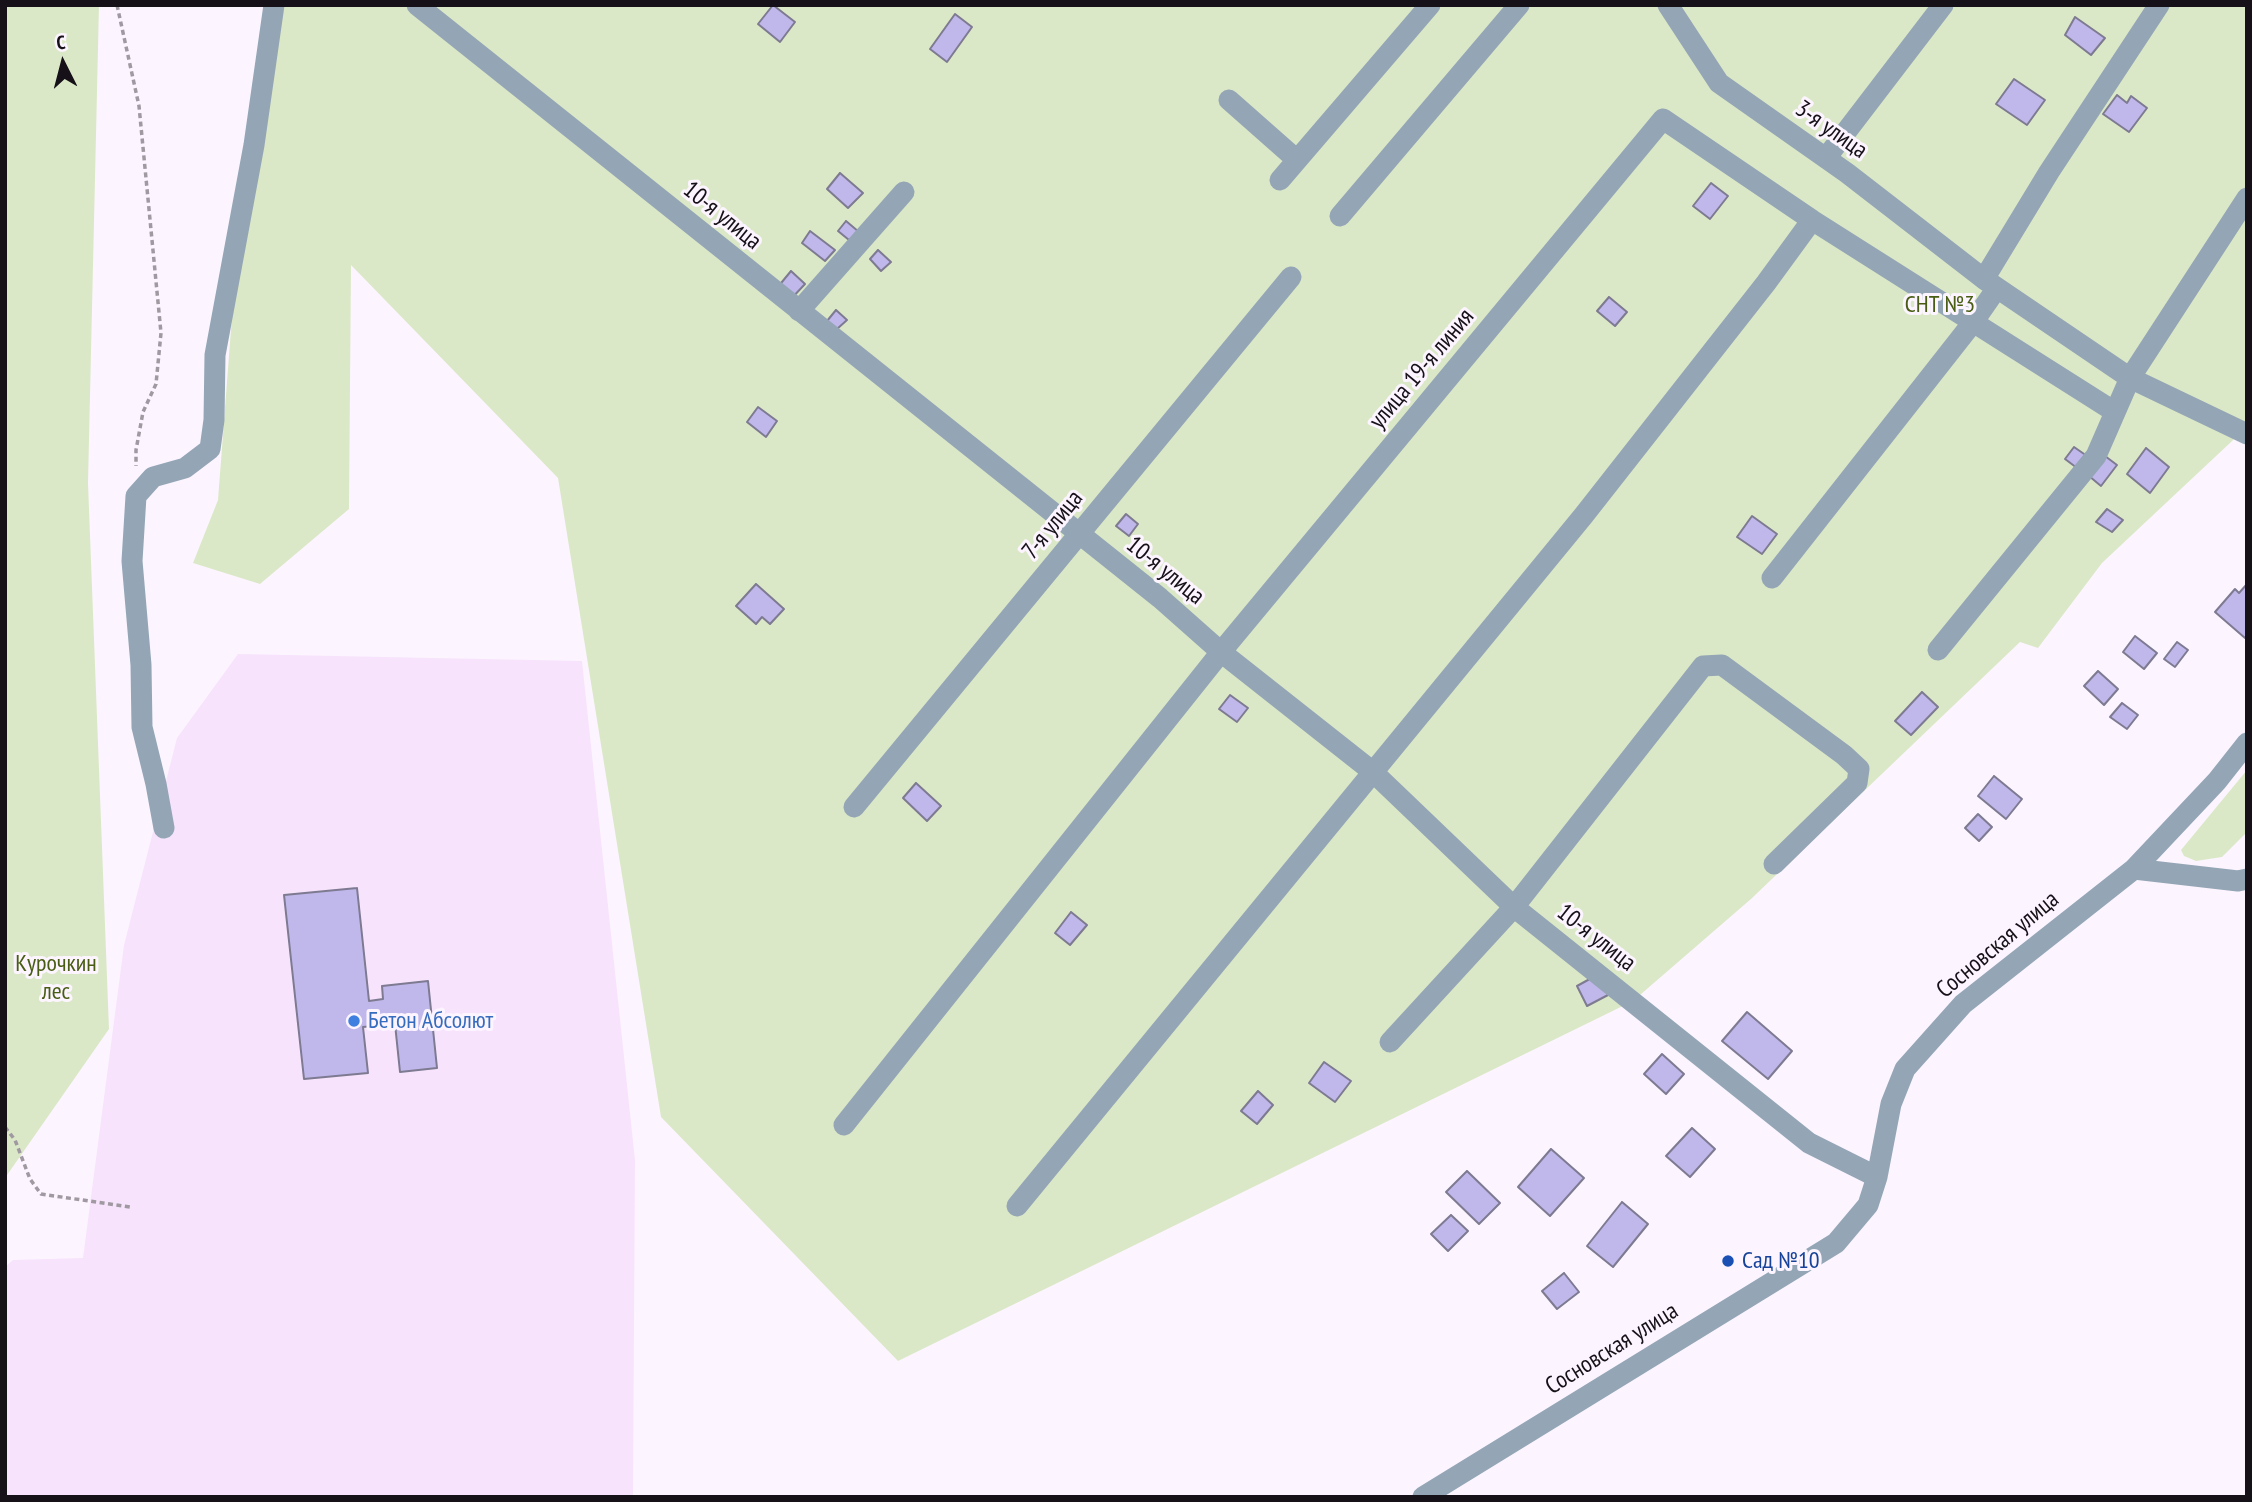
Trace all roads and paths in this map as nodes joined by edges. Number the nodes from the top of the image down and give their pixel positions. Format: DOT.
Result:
graph roads {
  1 [pos="117,5"];
  2 [pos="274,5"];
  3 [pos="417,5"];
  4 [pos="1430,5"];
  5 [pos="1519,5"];
  6 [pos="1668,5"];
  7 [pos="1943,5"];
  8 [pos="2159,5"];
  9 [pos="1229,100"];
  10 [pos="1826,158"];
  11 [pos="1297,160"];
  12 [pos="1280,180"];
  13 [pos="904,192"];
  14 [pos="2247,198"];
  15 [pos="1340,216"];
  16 [pos="1812,220"];
  17 [pos="1291,277"];
  18 [pos="1990,284"];
  19 [pos="799,312"];
  20 [pos="1974,321"];
  21 [pos="2130,378"];
  22 [pos="2115,411"];
  23 [pos="2247,434"];
  24 [pos="136,496"];
  25 [pos="1079,535"];
  26 [pos="1772,578"];
  27 [pos="1938,650"];
  28 [pos="1221,652"];
  29 [pos="2247,743"];
  30 [pos="1373,772"];
  31 [pos="854,807"];
  32 [pos="164,828"];
  33 [pos="1774,864"];
  34 [pos="2134,869"];
  35 [pos="2247,879"];
  36 [pos="1514,907"];
  37 [pos="1391,1042"];
  38 [pos="844,1125"];
  39 [pos="5,1127"];
  40 [pos="1877,1177"];
  41 [pos="1017,1206"];
  42 [pos="130,1208"];
  43 [pos="1423,1497"];
  1 -- 24 [label="path"];
  2 -- 24 [label="street"];
  3 -- 19 [label="street, 10-я улица"];
  4 -- 11 [label="street"];
  5 -- 15 [label="street"];
  6 -- 10 [label="street, 3-я улица"];
  7 -- 10 [label="street"];
  8 -- 18 [label="street"];
  9 -- 11 [label="street"];
  10 -- 18 [label="street, 3-я улица"];
  11 -- 12 [label="street"];
  13 -- 19 [label="street"];
  14 -- 21 [label="street"];
  16 -- 20 [label="street"];
  16 -- 28 [label="street, улица 19-я линия"];
  16 -- 30 [label="street"];
  17 -- 25 [label="street, 7-я улица"];
  18 -- 20 [label="street"];
  18 -- 21 [label="street, 3-я улица"];
  19 -- 25 [label="street, 10-я улица"];
  20 -- 22 [label="street"];
  20 -- 26 [label="street"];
  21 -- 22 [label="street"];
  21 -- 23 [label="street, 3-я улица"];
  22 -- 27 [label="street"];
  24 -- 32 [label="street"];
  25 -- 28 [label="street, 10-я улица"];
  25 -- 31 [label="street, 7-я улица"];
  28 -- 30 [label="street, 10-я улица"];
  28 -- 38 [label="street, улица 19-я линия"];
  29 -- 34 [label="street, Сосновская улица"];
  30 -- 36 [label="street, 10-я улица"];
  30 -- 41 [label="street"];
  33 -- 36 [label="street"];
  34 -- 35 [label="street"];
  34 -- 40 [label="street, Сосновская улица"];
  36 -- 37 [label="street"];
  36 -- 40 [label="street, 10-я улица"];
  39 -- 42 [label="path"];
  40 -- 43 [label="street, Сосновская улица"];
}
